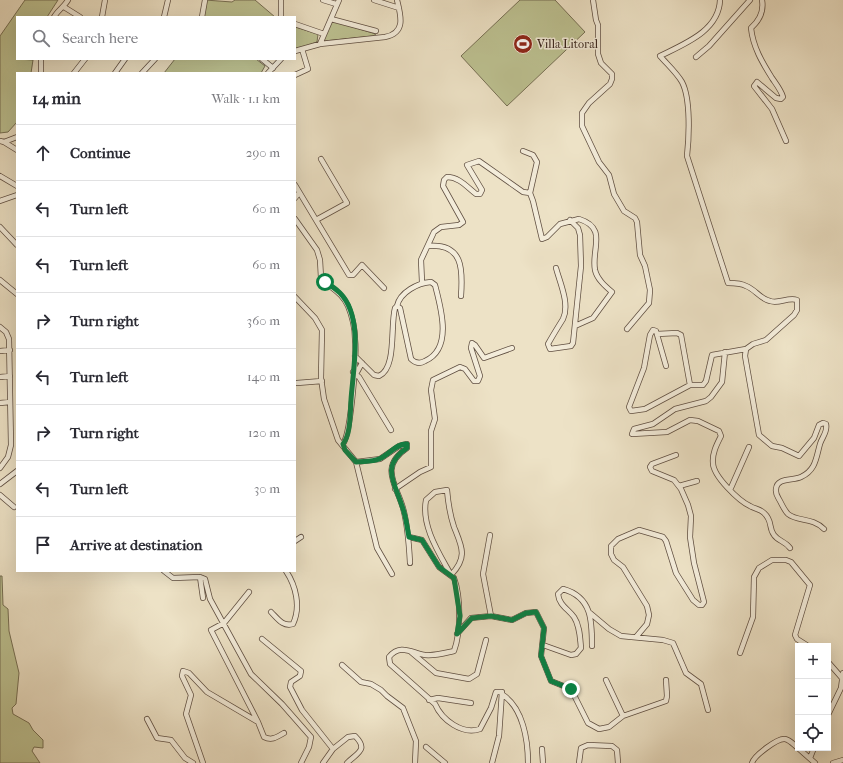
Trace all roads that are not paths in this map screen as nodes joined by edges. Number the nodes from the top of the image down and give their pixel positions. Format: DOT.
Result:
graph roads {
  1 [pos="68,0"];
  2 [pos="105,0"];
  3 [pos="168,0"];
  4 [pos="280,0"];
  5 [pos="323,0"];
  6 [pos="374,0"];
  7 [pos="397,0"];
  8 [pos="593,0"];
  9 [pos="720,0"];
  10 [pos="750,0"];
  11 [pos="762,0"];
  12 [pos="206,1"];
  13 [pos="337,2"];
  14 [pos="64,7"];
  15 [pos="399,8"];
  16 [pos="55,16"];
  17 [pos="78,16"];
  18 [pos="102,16"];
  19 [pos="164,16"];
  20 [pos="202,16"];
  21 [pos="281,16"];
  22 [pos="331,19"];
  23 [pos="296,24"];
  24 [pos="376,31"];
  25 [pos="324,34"];
  26 [pos="320,44"];
  27 [pos="302,49"];
  28 [pos="296,51"];
  29 [pos="696,57"];
  30 [pos="41,60"];
  31 [pos="84,60"];
  32 [pos="124,60"];
  33 [pos="154,60"];
  34 [pos="263,60"];
  35 [pos="280,60"];
  36 [pos="273,68"];
  37 [pos="41,72"];
  38 [pos="75,72"];
  39 [pos="116,72"];
  40 [pos="143,72"];
  41 [pos="269,72"];
  42 [pos="296,75"];
  43 [pos="16,137"];
  44 [pos="786,141"];
  45 [pos="2,142"];
  46 [pos="16,149"];
  47 [pos="523,151"];
  48 [pos="321,159"];
  49 [pos="0,176"];
  50 [pos="16,185"];
  51 [pos="296,187"];
  52 [pos="299,193"];
  53 [pos="530,193"];
  54 [pos="16,195"];
  55 [pos="296,197"];
  56 [pos="0,201"];
  57 [pos="296,220"];
  58 [pos="316,220"];
  59 [pos="570,220"];
  60 [pos="0,227"];
  61 [pos="16,243"];
  62 [pos="428,246"];
  63 [pos="556,268"];
  64 [pos="0,280"];
  65 [pos="422,282"];
  66 [pos="384,288"];
  67 [pos="16,293"];
  68 [pos="461,296"];
  69 [pos="296,298"];
  70 [pos="397,306"];
  71 [pos="575,326"];
  72 [pos="0,327"];
  73 [pos="626,329"];
  74 [pos="657,334"];
  75 [pos="512,348"];
  76 [pos="746,349"];
  77 [pos="10,350"];
  78 [pos="0,351"];
  79 [pos="725,352"];
  80 [pos="355,356"];
  81 [pos="362,363"];
  82 [pos="666,366"];
  83 [pos="355,373"];
  84 [pos="10,376"];
  85 [pos="0,377"];
  86 [pos="322,380"];
  87 [pos="297,383"];
  88 [pos="690,385"];
  89 [pos="10,402"];
  90 [pos="0,403"];
  91 [pos="391,430"];
  92 [pos="343,444"];
  93 [pos="749,446"];
  94 [pos="676,455"];
  95 [pos="356,462"];
  96 [pos="0,468"];
  97 [pos="16,472"];
  98 [pos="697,481"];
  99 [pos="0,484"];
  100 [pos="679,486"];
  101 [pos="395,489"];
  102 [pos="730,490"];
  103 [pos="0,495"];
  104 [pos="14,507"];
  105 [pos="824,529"];
  106 [pos="490,535"];
  107 [pos="301,537"];
  108 [pos="409,537"];
  109 [pos="296,540"];
  110 [pos="790,548"];
  111 [pos="410,563"];
  112 [pos="165,572"];
  113 [pos="287,572"];
  114 [pos="392,574"];
  115 [pos="451,575"];
  116 [pos="200,577"];
  117 [pos="249,592"];
  118 [pos="203,598"];
  119 [pos="271,612"];
  120 [pos="590,613"];
  121 [pos="491,616"];
  122 [pos="224,623"];
  123 [pos="457,634"];
  124 [pos="636,637"];
  125 [pos="262,639"];
  126 [pos="486,640"];
  127 [pos="803,643"];
  128 [pos="542,645"];
  129 [pos="592,646"];
  130 [pos="409,649"];
  131 [pos="740,653"];
  132 [pos="342,665"];
  133 [pos="831,665"];
  134 [pos="843,675"];
  135 [pos="606,680"];
  136 [pos="666,680"];
  137 [pos="503,695"];
  138 [pos="429,700"];
  139 [pos="471,703"];
  140 [pos="831,709"];
  141 [pos="708,710"];
  142 [pos="623,716"];
  143 [pos="147,720"];
  144 [pos="258,722"];
  145 [pos="320,731"];
  146 [pos="284,733"];
  147 [pos="311,737"];
  148 [pos="795,746"];
  149 [pos="426,747"];
  150 [pos="333,749"];
  151 [pos="542,749"];
  152 [pos="802,751"];
  153 [pos="813,751"];
  154 [pos="810,758"];
  155 [pos="843,760"];
  156 [pos="193,763"];
  157 [pos="203,763"];
  158 [pos="302,763"];
  159 [pos="323,763"];
  160 [pos="347,763"];
  161 [pos="415,763"];
  162 [pos="445,763"];
  163 [pos="492,763"];
  164 [pos="528,763"];
  165 [pos="543,763"];
  166 [pos="579,763"];
  167 [pos="618,763"];
  168 [pos="752,763"];
  169 [pos="815,763"];
  170 [pos="833,763"];
  1 -- 14 [label="street"];
  2 -- 18 [label="street"];
  3 -- 19 [label="street"];
  4 -- 21 [label="street"];
  5 -- 13 [label="street"];
  6 -- 15 [label="street"];
  7 -- 15 [label="street"];
  8 -- 73 [label="street"];
  9 -- 76 [label="street"];
  10 -- 29 [label="street"];
  11 -- 44 [label="street"];
  12 -- 20 [label="street"];
  13 -- 22 [label="street"];
  14 -- 16 [label="street"];
  14 -- 17 [label="street"];
  15 -- 26 [label="street"];
  22 -- 24 [label="street"];
  22 -- 25 [label="street"];
  23 -- 25 [label="street"];
  25 -- 26 [label="street"];
  26 -- 27 [label="street"];
  27 -- 28 [label="street"];
  27 -- 42 [label="street"];
  30 -- 37 [label="street"];
  31 -- 38 [label="street"];
  32 -- 39 [label="street"];
  33 -- 40 [label="street"];
  34 -- 36 [label="street"];
  35 -- 36 [label="street"];
  36 -- 41 [label="street"];
  43 -- 45 [label="street"];
  45 -- 46 [label="street"];
  47 -- 53 [label="street"];
  48 -- 58 [label="street"];
  49 -- 50 [label="street"];
  51 -- 52 [label="street"];
  52 -- 55 [label="street"];
  52 -- 58 [label="street"];
  53 -- 59 [label="street"];
  53 -- 62 [label="street"];
  54 -- 56 [label="street"];
  57 -- 80 [label="street"];
  58 -- 66 [label="street"];
  59 -- 71 [label="street"];
  59 -- 71 [label="street"];
  60 -- 61 [label="street"];
  62 -- 65 [label="street"];
  62 -- 68 [label="street"];
  63 -- 71 [label="street"];
  64 -- 67 [label="street"];
  65 -- 70 [label="street"];
  65 -- 70 [label="street"];
  69 -- 86 [label="street"];
  70 -- 81 [label="street"];
  72 -- 77 [label="street"];
  74 -- 82 [label="street"];
  74 -- 88 [label="street"];
  74 -- 88 [label="street"];
  75 -- 101 [label="street"];
  76 -- 79 [label="street"];
  76 -- 105 [label="street"];
  77 -- 78 [label="street"];
  77 -- 84 [label="street"];
  79 -- 88 [label="street"];
  79 -- 102 [label="street"];
  80 -- 81 [label="street"];
  80 -- 83 [label="street"];
  81 -- 83 [label="street"];
  83 -- 91 [label="street"];
  83 -- 92 [label="street"];
  84 -- 85 [label="street"];
  84 -- 89 [label="street"];
  86 -- 87 [label="street"];
  86 -- 92 [label="street"];
  89 -- 90 [label="street"];
  89 -- 96 [label="street"];
  92 -- 95 [label="street"];
  93 -- 102 [label="street"];
  94 -- 100 [label="street"];
  95 -- 101 [label="street"];
  95 -- 114 [label="street"];
  97 -- 99 [label="street"];
  98 -- 100 [label="street"];
  100 -- 124 [label="street"];
  101 -- 108 [label="street"];
  102 -- 110 [label="street"];
  103 -- 104 [label="street"];
  106 -- 121 [label="street"];
  107 -- 109 [label="street"];
  108 -- 111 [label="street"];
  108 -- 115 [label="street"];
  112 -- 116 [label="street"];
  113 -- 119 [label="street"];
  115 -- 115 [label="street"];
  115 -- 123 [label="street"];
  116 -- 118 [label="street"];
  116 -- 122 [label="street"];
  117 -- 122 [label="street"];
  120 -- 124 [label="street"];
  120 -- 128 [label="street"];
  120 -- 129 [label="street"];
  121 -- 123 [label="street"];
  121 -- 128 [label="street"];
  122 -- 144 [label="street"];
  122 -- 147 [label="street"];
  123 -- 130 [label="street"];
  124 -- 141 [label="street"];
  125 -- 145 [label="street"];
  126 -- 130 [label="street"];
  127 -- 131 [label="street"];
  128 -- 142 [label="street"];
  130 -- 138 [label="street"];
  132 -- 161 [label="street"];
  133 -- 134 [label="street"];
  134 -- 140 [label="street"];
  135 -- 142 [label="street"];
  136 -- 142 [label="street"];
  137 -- 138 [label="street"];
  137 -- 163 [label="street"];
  137 -- 164 [label="street"];
  138 -- 139 [label="street"];
  143 -- 156 [label="street"];
  144 -- 146 [label="street"];
  144 -- 157 [label="street"];
  145 -- 147 [label="street"];
  145 -- 150 [label="street"];
  147 -- 158 [label="street"];
  148 -- 168 [label="street"];
  149 -- 162 [label="street"];
  150 -- 159 [label="street"];
  150 -- 160 [label="street"];
  151 -- 165 [label="street"];
  152 -- 154 [label="street"];
  153 -- 154 [label="street"];
  154 -- 169 [label="street"];
  155 -- 170 [label="street"];
  166 -- 167 [label="street"];
}
